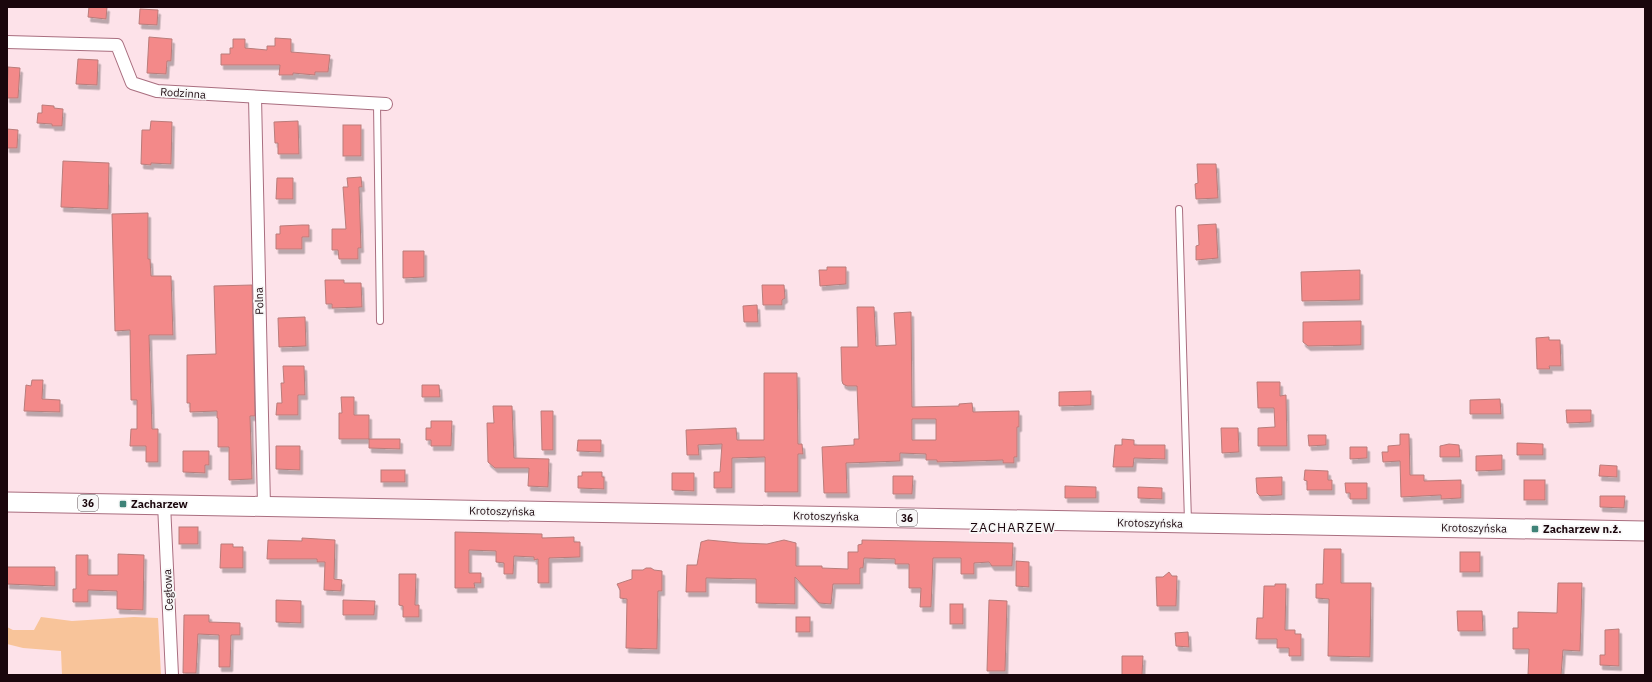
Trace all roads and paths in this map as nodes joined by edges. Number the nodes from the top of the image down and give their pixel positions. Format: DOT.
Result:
graph roads {
  1 [pos="7,42"];
  2 [pos="255,97"];
  3 [pos="381,104"];
  4 [pos="1179,209"];
  5 [pos="380,321"];
  6 [pos="7,502"];
  7 [pos="164,504"];
  8 [pos="264,506"];
  9 [pos="1188,523"];
  10 [pos="1645,531"];
  11 [pos="172,675"];
  1 -- 2 [label="street, Rodzinna"];
  2 -- 3 [label="street, Rodzinna"];
  2 -- 8 [label="street, Polna"];
  3 -- 5 [label="lane"];
  4 -- 9 [label="lane"];
  6 -- 7 [label="main road, Krotoszyńska / 36"];
  7 -- 8 [label="main road, Krotoszyńska / 36"];
  7 -- 11 [label="street, Cegłowa"];
  8 -- 9 [label="main road, Krotoszyńska / 36"];
  9 -- 10 [label="main road, Krotoszyńska / 36"];
}
